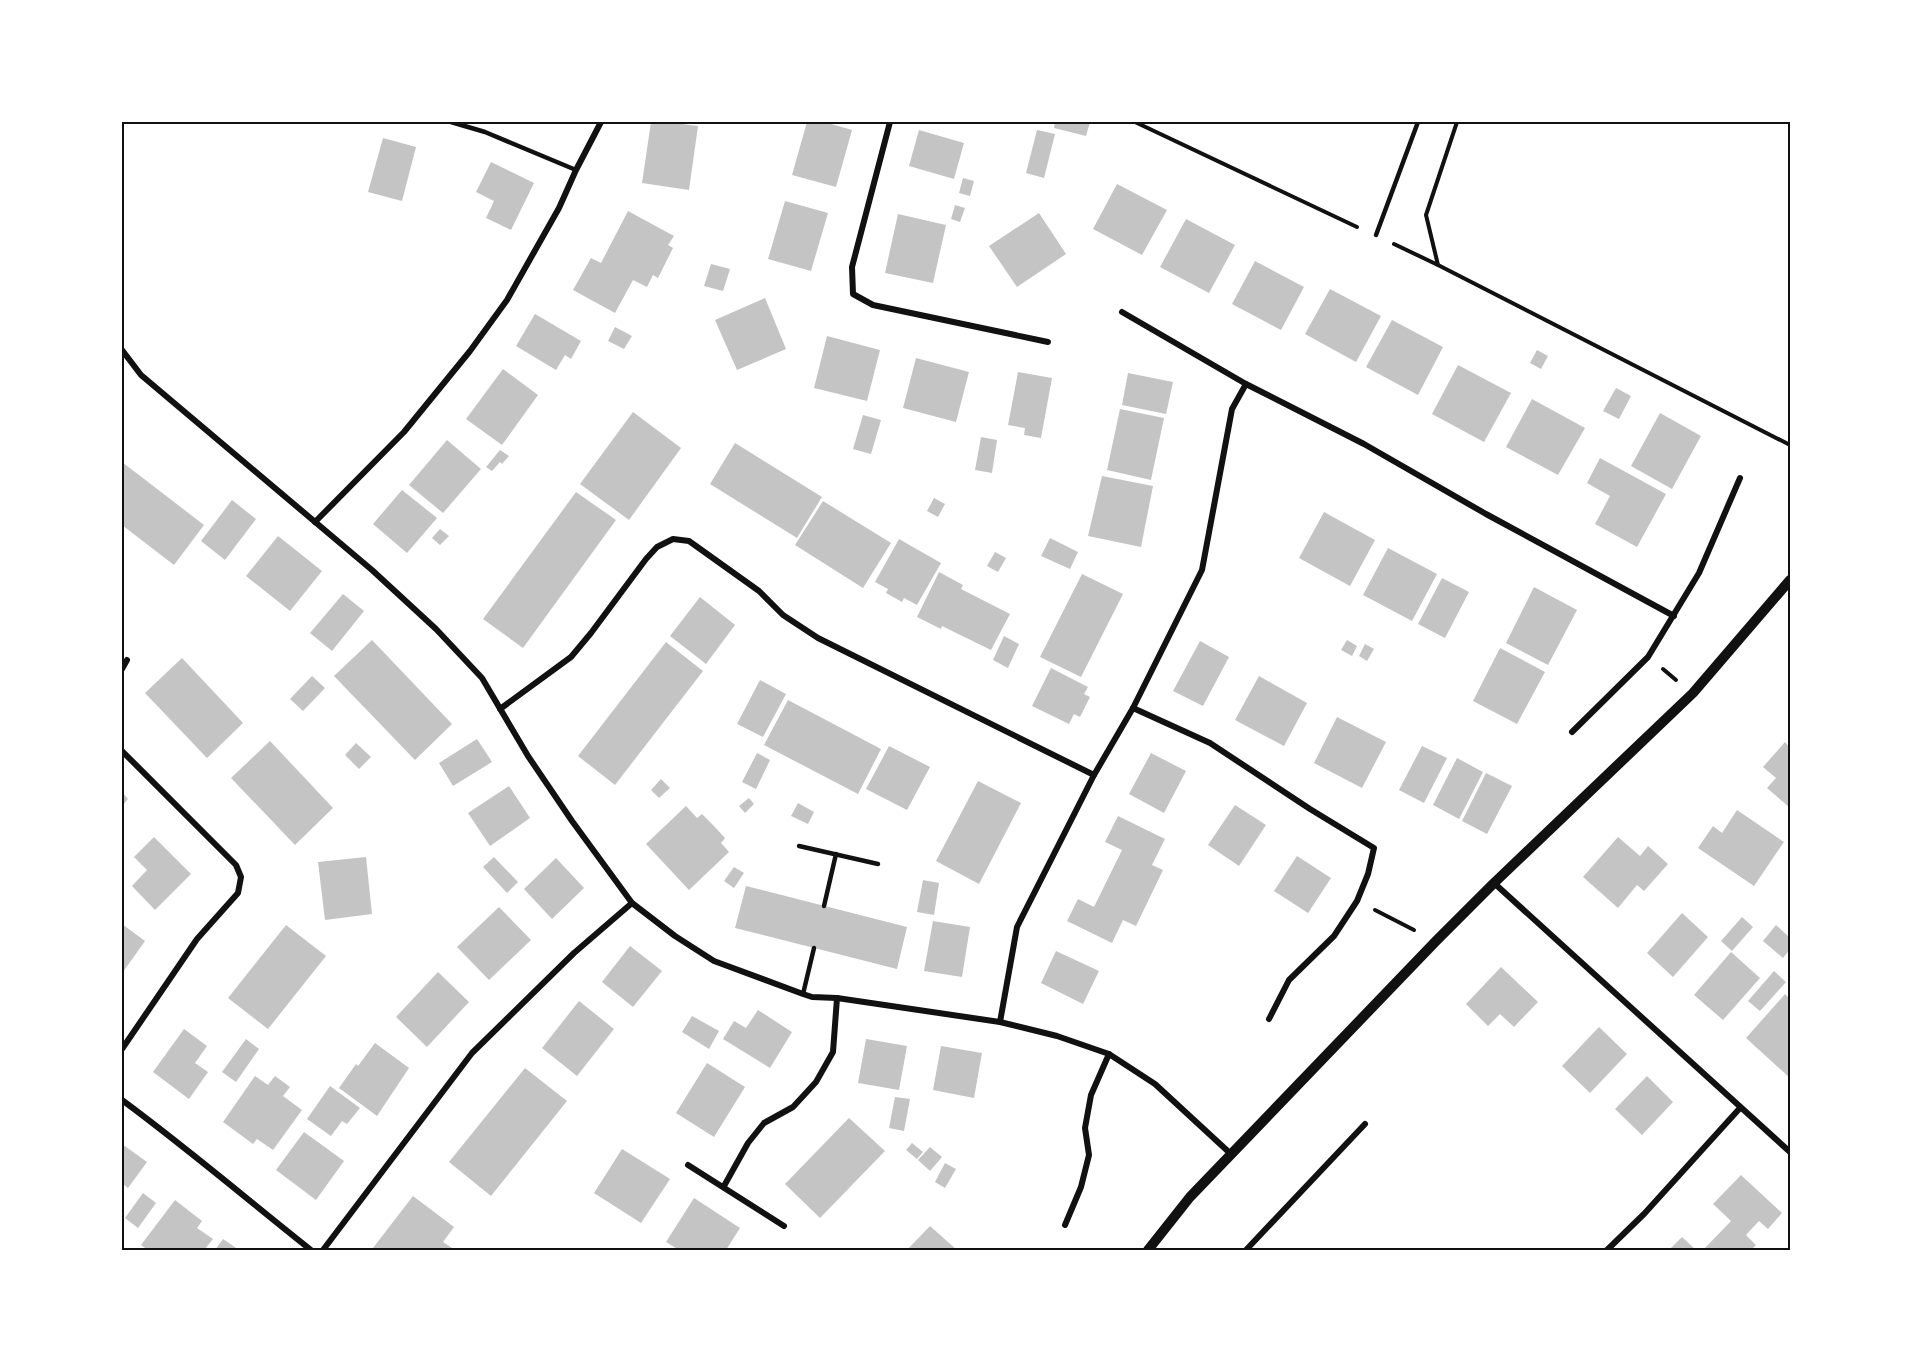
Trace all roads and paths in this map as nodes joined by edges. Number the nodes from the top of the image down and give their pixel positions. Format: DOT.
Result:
graph roads {
  1 [pos="451,122"];
  2 [pos="601,122"];
  3 [pos="890,122"];
  4 [pos="1135,122"];
  5 [pos="1418,122"];
  6 [pos="1457,122"];
  7 [pos="576,170"];
  8 [pos="1376,235"];
  9 [pos="1438,264"];
  10 [pos="1122,312"];
  11 [pos="1048,342"];
  12 [pos="122,350"];
  13 [pos="1246,384"];
  14 [pos="1791,445"];
  15 [pos="1740,478"];
  16 [pos="315,522"];
  17 [pos="1791,580"];
  18 [pos="1674,616"];
  19 [pos="1648,657"];
  20 [pos="127,660"];
  21 [pos="122,669"];
  22 [pos="1693,693"];
  23 [pos="1133,708"];
  24 [pos="500,709"];
  25 [pos="1572,732"];
  26 [pos="122,751"];
  27 [pos="1094,775"];
  28 [pos="799,846"];
  29 [pos="836,854"];
  30 [pos="878,864"];
  31 [pos="1494,883"];
  32 [pos="1357,901"];
  33 [pos="632,903"];
  34 [pos="824,906"];
  35 [pos="1436,941"];
  36 [pos="814,948"];
  37 [pos="803,994"];
  38 [pos="837,999"];
  39 [pos="1269,1019"];
  40 [pos="1000,1022"];
  41 [pos="122,1049"];
  42 [pos="1109,1054"];
  43 [pos="122,1100"];
  44 [pos="1740,1108"];
  45 [pos="1365,1124"];
  46 [pos="1791,1152"];
  47 [pos="1232,1155"];
  48 [pos="688,1166"];
  49 [pos="724,1186"];
  50 [pos="1065,1225"];
  51 [pos="784,1226"];
  52 [pos="311,1251"];
  53 [pos="323,1251"];
  54 [pos="1148,1251"];
  55 [pos="1246,1251"];
  56 [pos="1607,1251"];
  1 -- 7 [label="lane"];
  2 -- 7 [label="street"];
  3 -- 11 [label="street"];
  4 -- 8 [label="path"];
  5 -- 8 [label="lane"];
  6 -- 9 [label="path"];
  7 -- 16 [label="street"];
  8 -- 9 [label="path"];
  9 -- 14 [label="path"];
  10 -- 13 [label="street"];
  12 -- 16 [label="street"];
  13 -- 18 [label="street"];
  13 -- 23 [label="street"];
  15 -- 18 [label="street"];
  16 -- 24 [label="street"];
  17 -- 22 [label="street"];
  18 -- 19 [label="street"];
  19 -- 22 [label="path"];
  19 -- 25 [label="street"];
  20 -- 21 [label="street"];
  22 -- 31 [label="street"];
  23 -- 27 [label="street"];
  23 -- 32 [label="street"];
  24 -- 27 [label="street"];
  24 -- 33 [label="street"];
  26 -- 41 [label="street"];
  27 -- 40 [label="street"];
  28 -- 29 [label="lane"];
  29 -- 30 [label="lane"];
  29 -- 34 [label="lane"];
  31 -- 35 [label="street"];
  31 -- 44 [label="street"];
  32 -- 35 [label="path"];
  32 -- 39 [label="street"];
  33 -- 37 [label="street"];
  33 -- 53 [label="street"];
  35 -- 47 [label="street"];
  36 -- 37 [label="lane"];
  37 -- 38 [label="street"];
  38 -- 40 [label="street"];
  38 -- 49 [label="street"];
  40 -- 42 [label="street"];
  42 -- 47 [label="street"];
  42 -- 50 [label="street"];
  43 -- 52 [label="street"];
  44 -- 46 [label="street"];
  44 -- 56 [label="street"];
  45 -- 55 [label="street"];
  47 -- 54 [label="street"];
  48 -- 49 [label="street"];
  49 -- 51 [label="street"];
}
